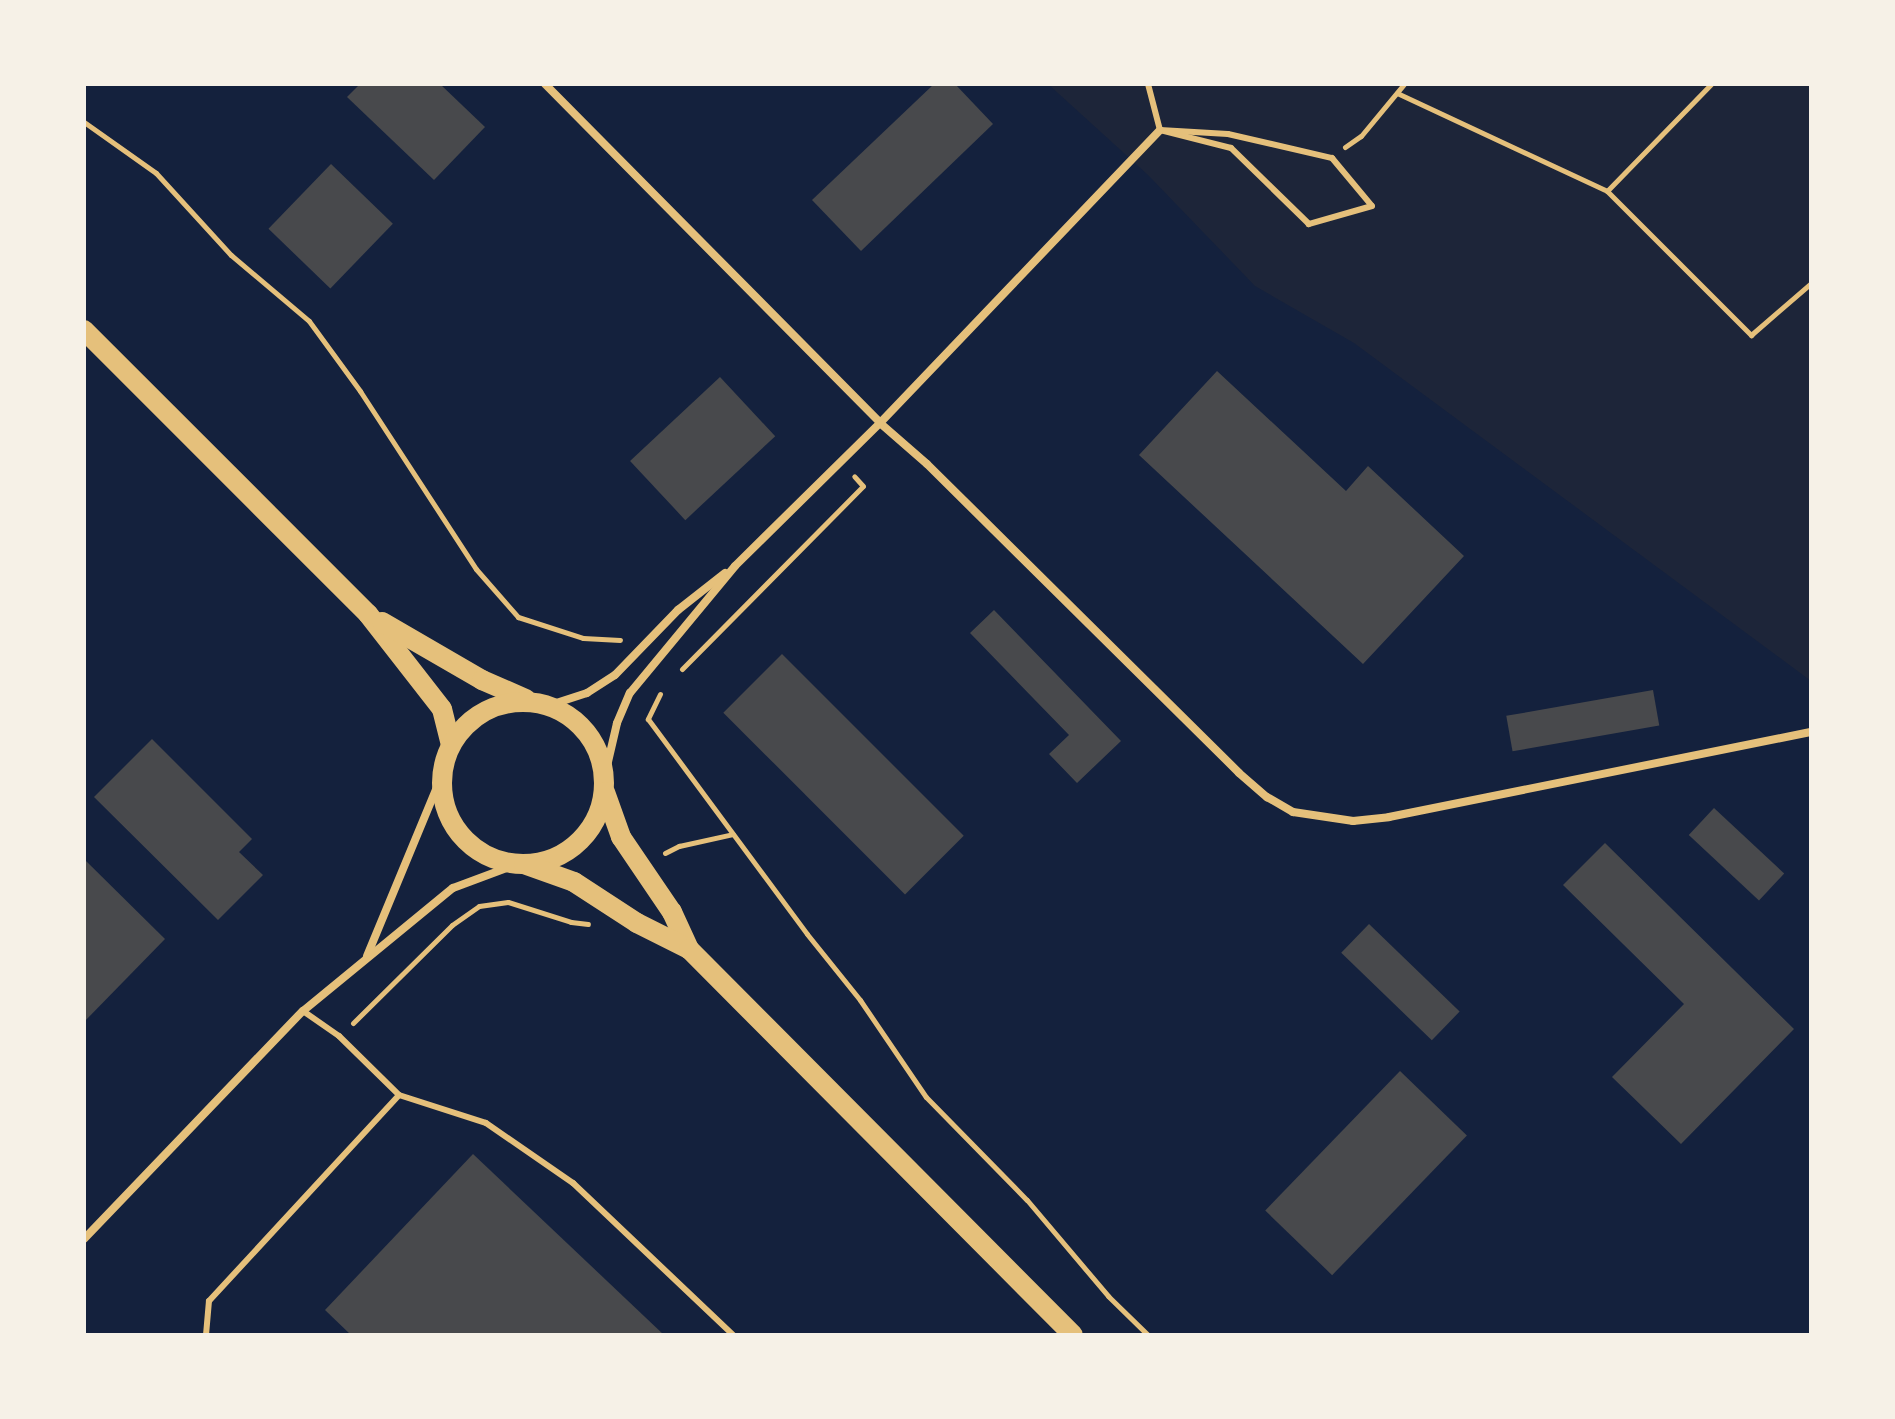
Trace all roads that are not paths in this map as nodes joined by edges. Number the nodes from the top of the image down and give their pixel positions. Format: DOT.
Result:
graph roads {
  1 [pos="545,84"];
  2 [pos="1148,84"];
  3 [pos="1160,130"];
  4 [pos="84,330"];
  5 [pos="880,423"];
  6 [pos="735,566"];
  7 [pos="368,614"];
  8 [pos="539,704"];
  9 [pos="1811,732"];
  10 [pos="451,744"];
  11 [pos="442,775"];
  12 [pos="605,786"];
  13 [pos="519,864"];
  14 [pos="689,949"];
  15 [pos="366,957"];
  16 [pos="303,1011"];
  17 [pos="399,1095"];
  18 [pos="84,1239"];
  19 [pos="206,1335"];
  20 [pos="733,1335"];
  21 [pos="1073,1335"];
  1 -- 5 [label="street"];
  2 -- 3 [label="lane"];
  3 -- 3 [label="lane"];
  3 -- 5 [label="street"];
  4 -- 7 [label="main road"];
  5 -- 6 [label="street"];
  5 -- 9 [label="street"];
  6 -- 8 [label="street"];
  6 -- 12 [label="street"];
  7 -- 8 [label="main road"];
  7 -- 10 [label="main road"];
  8 -- 10 [label="main road"];
  8 -- 12 [label="main road"];
  10 -- 11 [label="main road"];
  11 -- 13 [label="main road"];
  11 -- 15 [label="street"];
  12 -- 13 [label="main road"];
  12 -- 14 [label="main road"];
  13 -- 14 [label="main road"];
  13 -- 15 [label="street"];
  14 -- 21 [label="main road"];
  15 -- 16 [label="street"];
  16 -- 17 [label="lane"];
  16 -- 18 [label="street"];
  17 -- 19 [label="lane"];
  17 -- 20 [label="lane"];
}
